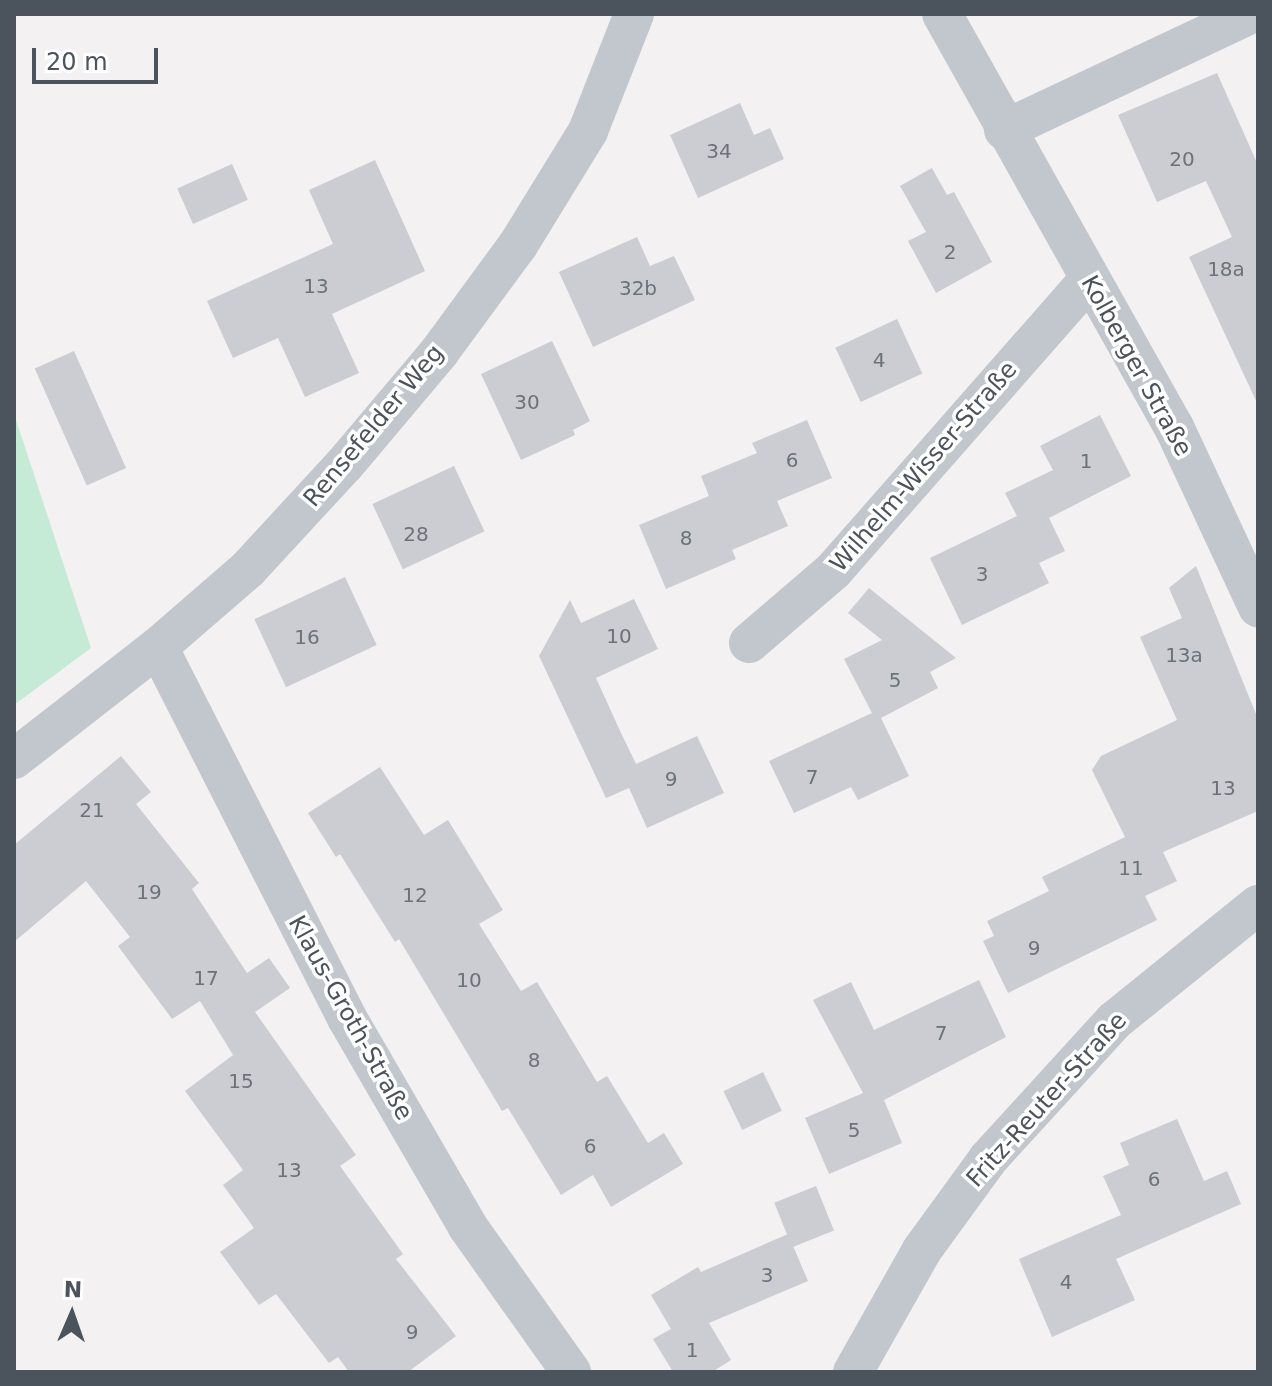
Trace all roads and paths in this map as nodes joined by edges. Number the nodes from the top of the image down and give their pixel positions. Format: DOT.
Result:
graph roads {
  1 [pos="634,14"];
  2 [pos="942,14"];
  3 [pos="1251,14"];
  4 [pos="1004,130"];
  5 [pos="1089,280"];
  6 [pos="1258,607"];
  7 [pos="749,643"];
  8 [pos="158,647"];
  9 [pos="14,759"];
  10 [pos="1258,905"];
  11 [pos="571,1372"];
  12 [pos="853,1372"];
  1 -- 8 [label="street, Rensefelder Weg"];
  2 -- 4 [label="street, Kolberger Straße"];
  3 -- 4 [label="street"];
  4 -- 5 [label="street, Kolberger Straße"];
  5 -- 6 [label="street, Kolberger Straße"];
  5 -- 7 [label="street, Wilhelm-Wisser-Straße"];
  8 -- 9 [label="street, Rensefelder Weg"];
  8 -- 11 [label="street, Klaus-Groth-Straße"];
  10 -- 12 [label="street, Fritz-Reuter-Straße"];
}
